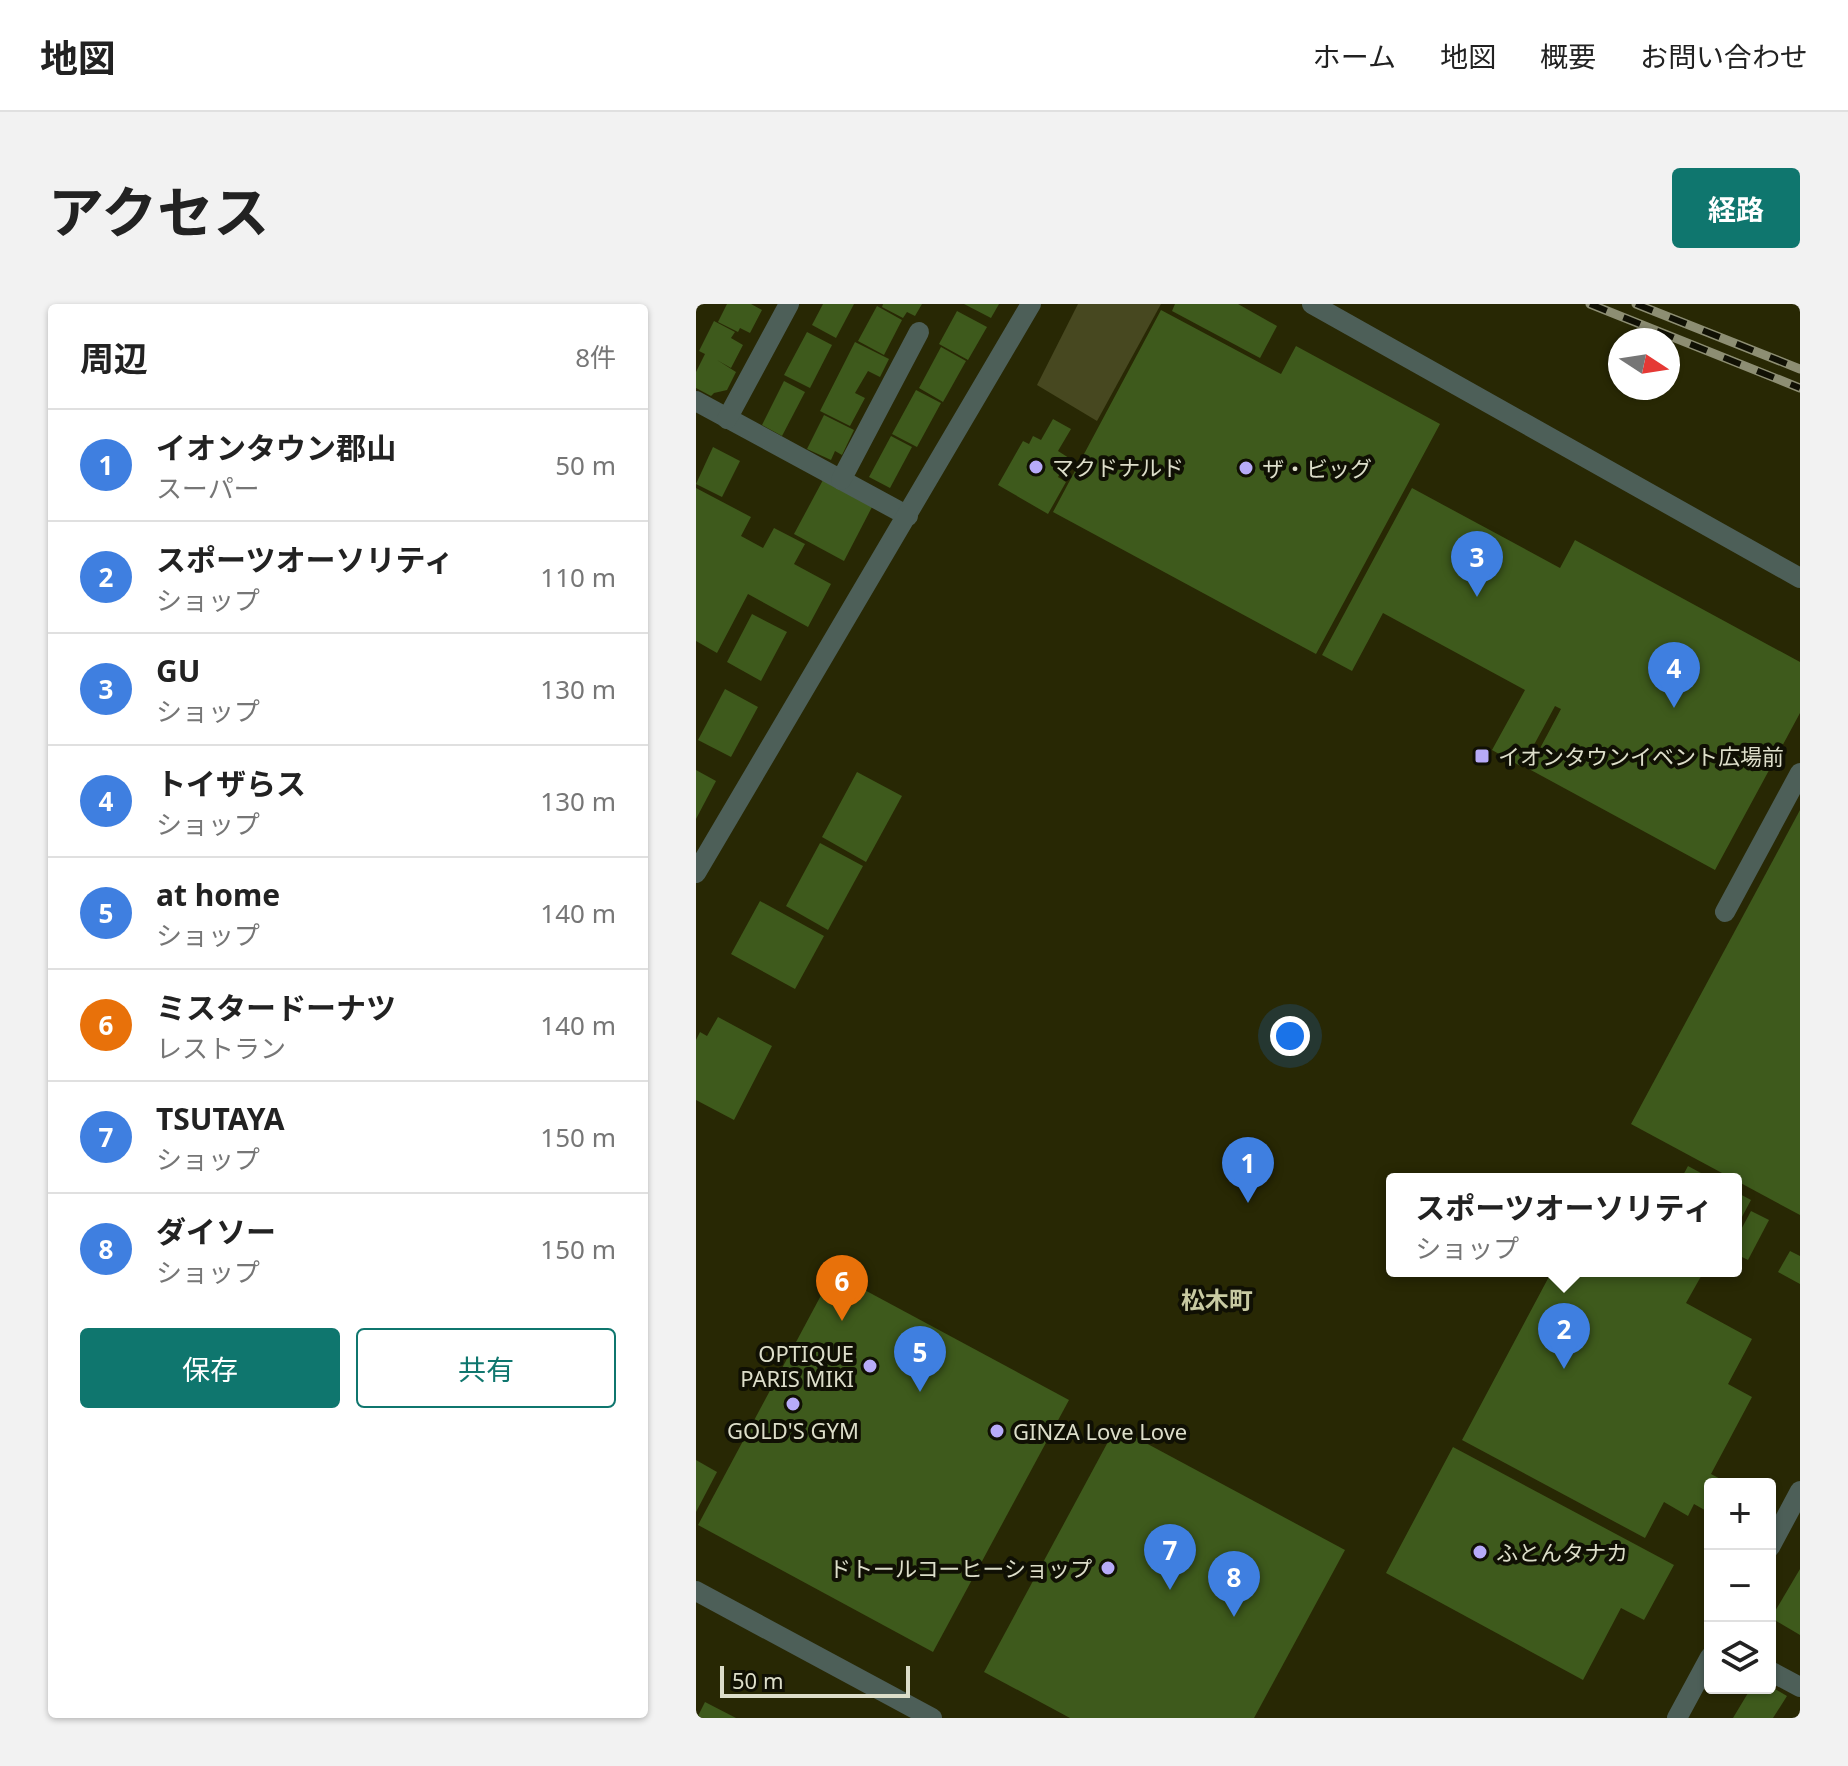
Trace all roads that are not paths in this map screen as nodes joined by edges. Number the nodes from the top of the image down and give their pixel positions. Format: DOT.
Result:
graph roads {
  1 [pos="789,304"];
  2 [pos="1031,304"];
  3 [pos="1312,304"];
  4 [pos="919,332"];
  5 [pos="696,401"];
  6 [pos="727,419"];
  7 [pos="841,480"];
  8 [pos="908,516"];
  9 [pos="1800,578"];
  10 [pos="1800,773"];
  11 [pos="696,873"];
  12 [pos="1725,912"];
  13 [pos="1800,1491"];
  14 [pos="1776,1536"];
  15 [pos="696,1591"];
  16 [pos="1704,1668"];
  17 [pos="1776,1674"];
  18 [pos="1800,1687"];
  19 [pos="932,1718"];
  20 [pos="1677,1718"];
  1 -- 6 [label="street"];
  2 -- 8 [label="street"];
  3 -- 9 [label="street"];
  4 -- 7 [label="street"];
  5 -- 6 [label="street"];
  6 -- 7 [label="street"];
  7 -- 8 [label="street"];
  8 -- 11 [label="street"];
  10 -- 12 [label="street"];
  13 -- 14 [label="street"];
  15 -- 19 [label="street"];
  16 -- 20 [label="street"];
  17 -- 18 [label="street"];
}
